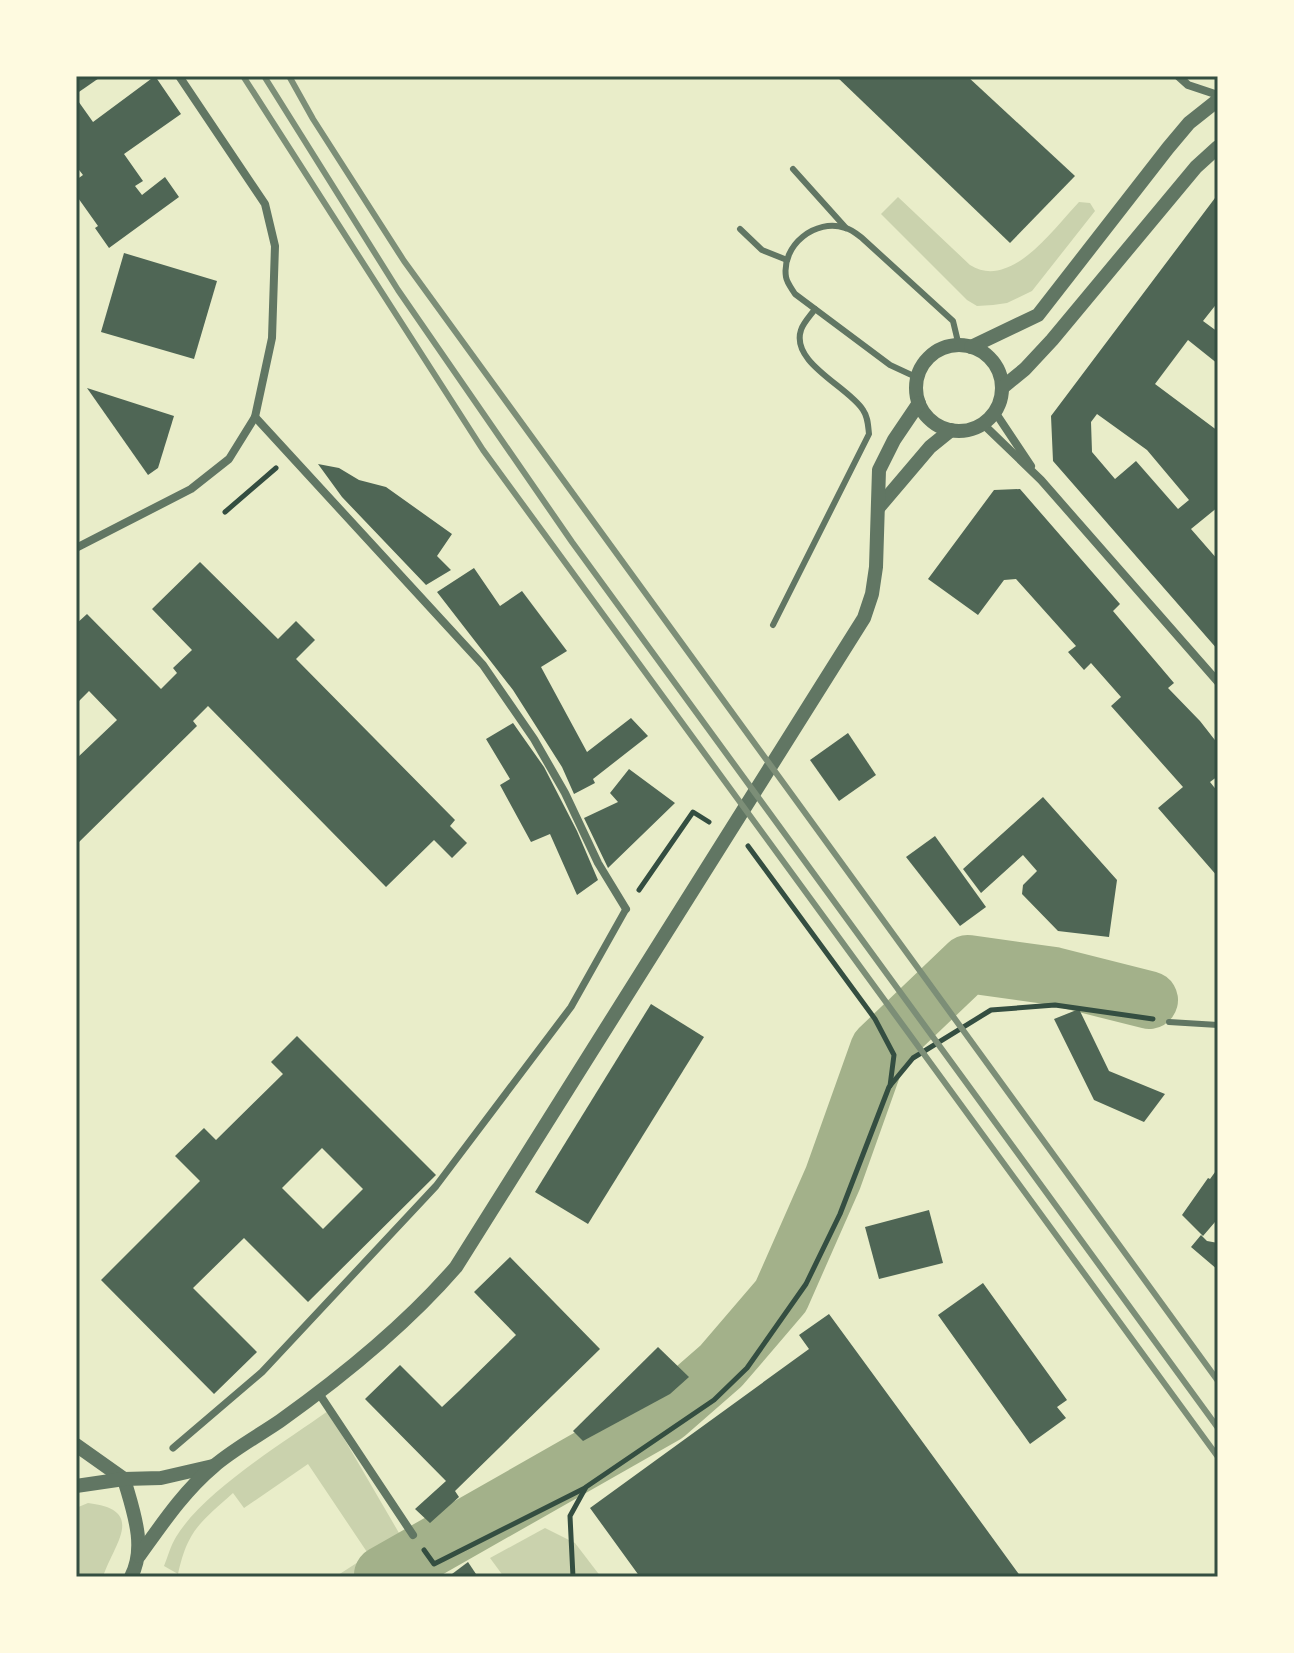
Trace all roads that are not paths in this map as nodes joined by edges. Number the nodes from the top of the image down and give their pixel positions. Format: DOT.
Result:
graph roads {
  1 [pos="179,76"];
  2 [pos="1178,76"];
  3 [pos="1218,98"];
  4 [pos="1218,147"];
  5 [pos="793,169"];
  6 [pos="846,228"];
  7 [pos="740,229"];
  8 [pos="787,260"];
  9 [pos="815,309"];
  10 [pos="965,346"];
  11 [pos="918,378"];
  12 [pos="1003,387"];
  13 [pos="919,403"];
  14 [pos="995,412"];
  15 [pos="255,417"];
  16 [pos="983,424"];
  17 [pos="951,430"];
  18 [pos="1041,480"];
  19 [pos="879,507"];
  20 [pos="76,548"];
  21 [pos="773,625"];
  22 [pos="1218,682"];
  23 [pos="626,909"];
  24 [pos="1169,1022"];
  25 [pos="1218,1025"];
  26 [pos="318,1391"];
  27 [pos="76,1445"];
  28 [pos="173,1448"];
  29 [pos="214,1466"];
  30 [pos="124,1479"];
  31 [pos="76,1486"];
  32 [pos="413,1535"];
  33 [pos="139,1556"];
  34 [pos="131,1577"];
  1 -- 15 [label="street"];
  2 -- 3 [label="street"];
  3 -- 10 [label="street"];
  4 -- 12 [label="street"];
  5 -- 6 [label="lane"];
  6 -- 8 [label="lane"];
  6 -- 10 [label="lane"];
  7 -- 8 [label="lane"];
  8 -- 9 [label="lane"];
  9 -- 11 [label="lane"];
  9 -- 21 [label="lane"];
  10 -- 11 [label="street"];
  10 -- 12 [label="street"];
  11 -- 13 [label="street"];
  12 -- 14 [label="street"];
  13 -- 17 [label="street"];
  13 -- 19 [label="street"];
  14 -- 16 [label="street"];
  14 -- 18 [label="street"];
  15 -- 20 [label="street"];
  15 -- 23 [label="street"];
  16 -- 17 [label="street"];
  16 -- 18 [label="street"];
  17 -- 19 [label="street"];
  18 -- 22 [label="street"];
  19 -- 26 [label="street"];
  23 -- 28 [label="street"];
  24 -- 25 [label="lane"];
  26 -- 29 [label="street"];
  26 -- 32 [label="street"];
  27 -- 30 [label="street"];
  29 -- 30 [label="street"];
  29 -- 33 [label="street"];
  30 -- 31 [label="street"];
  30 -- 33 [label="street"];
  33 -- 34 [label="street"];
}
